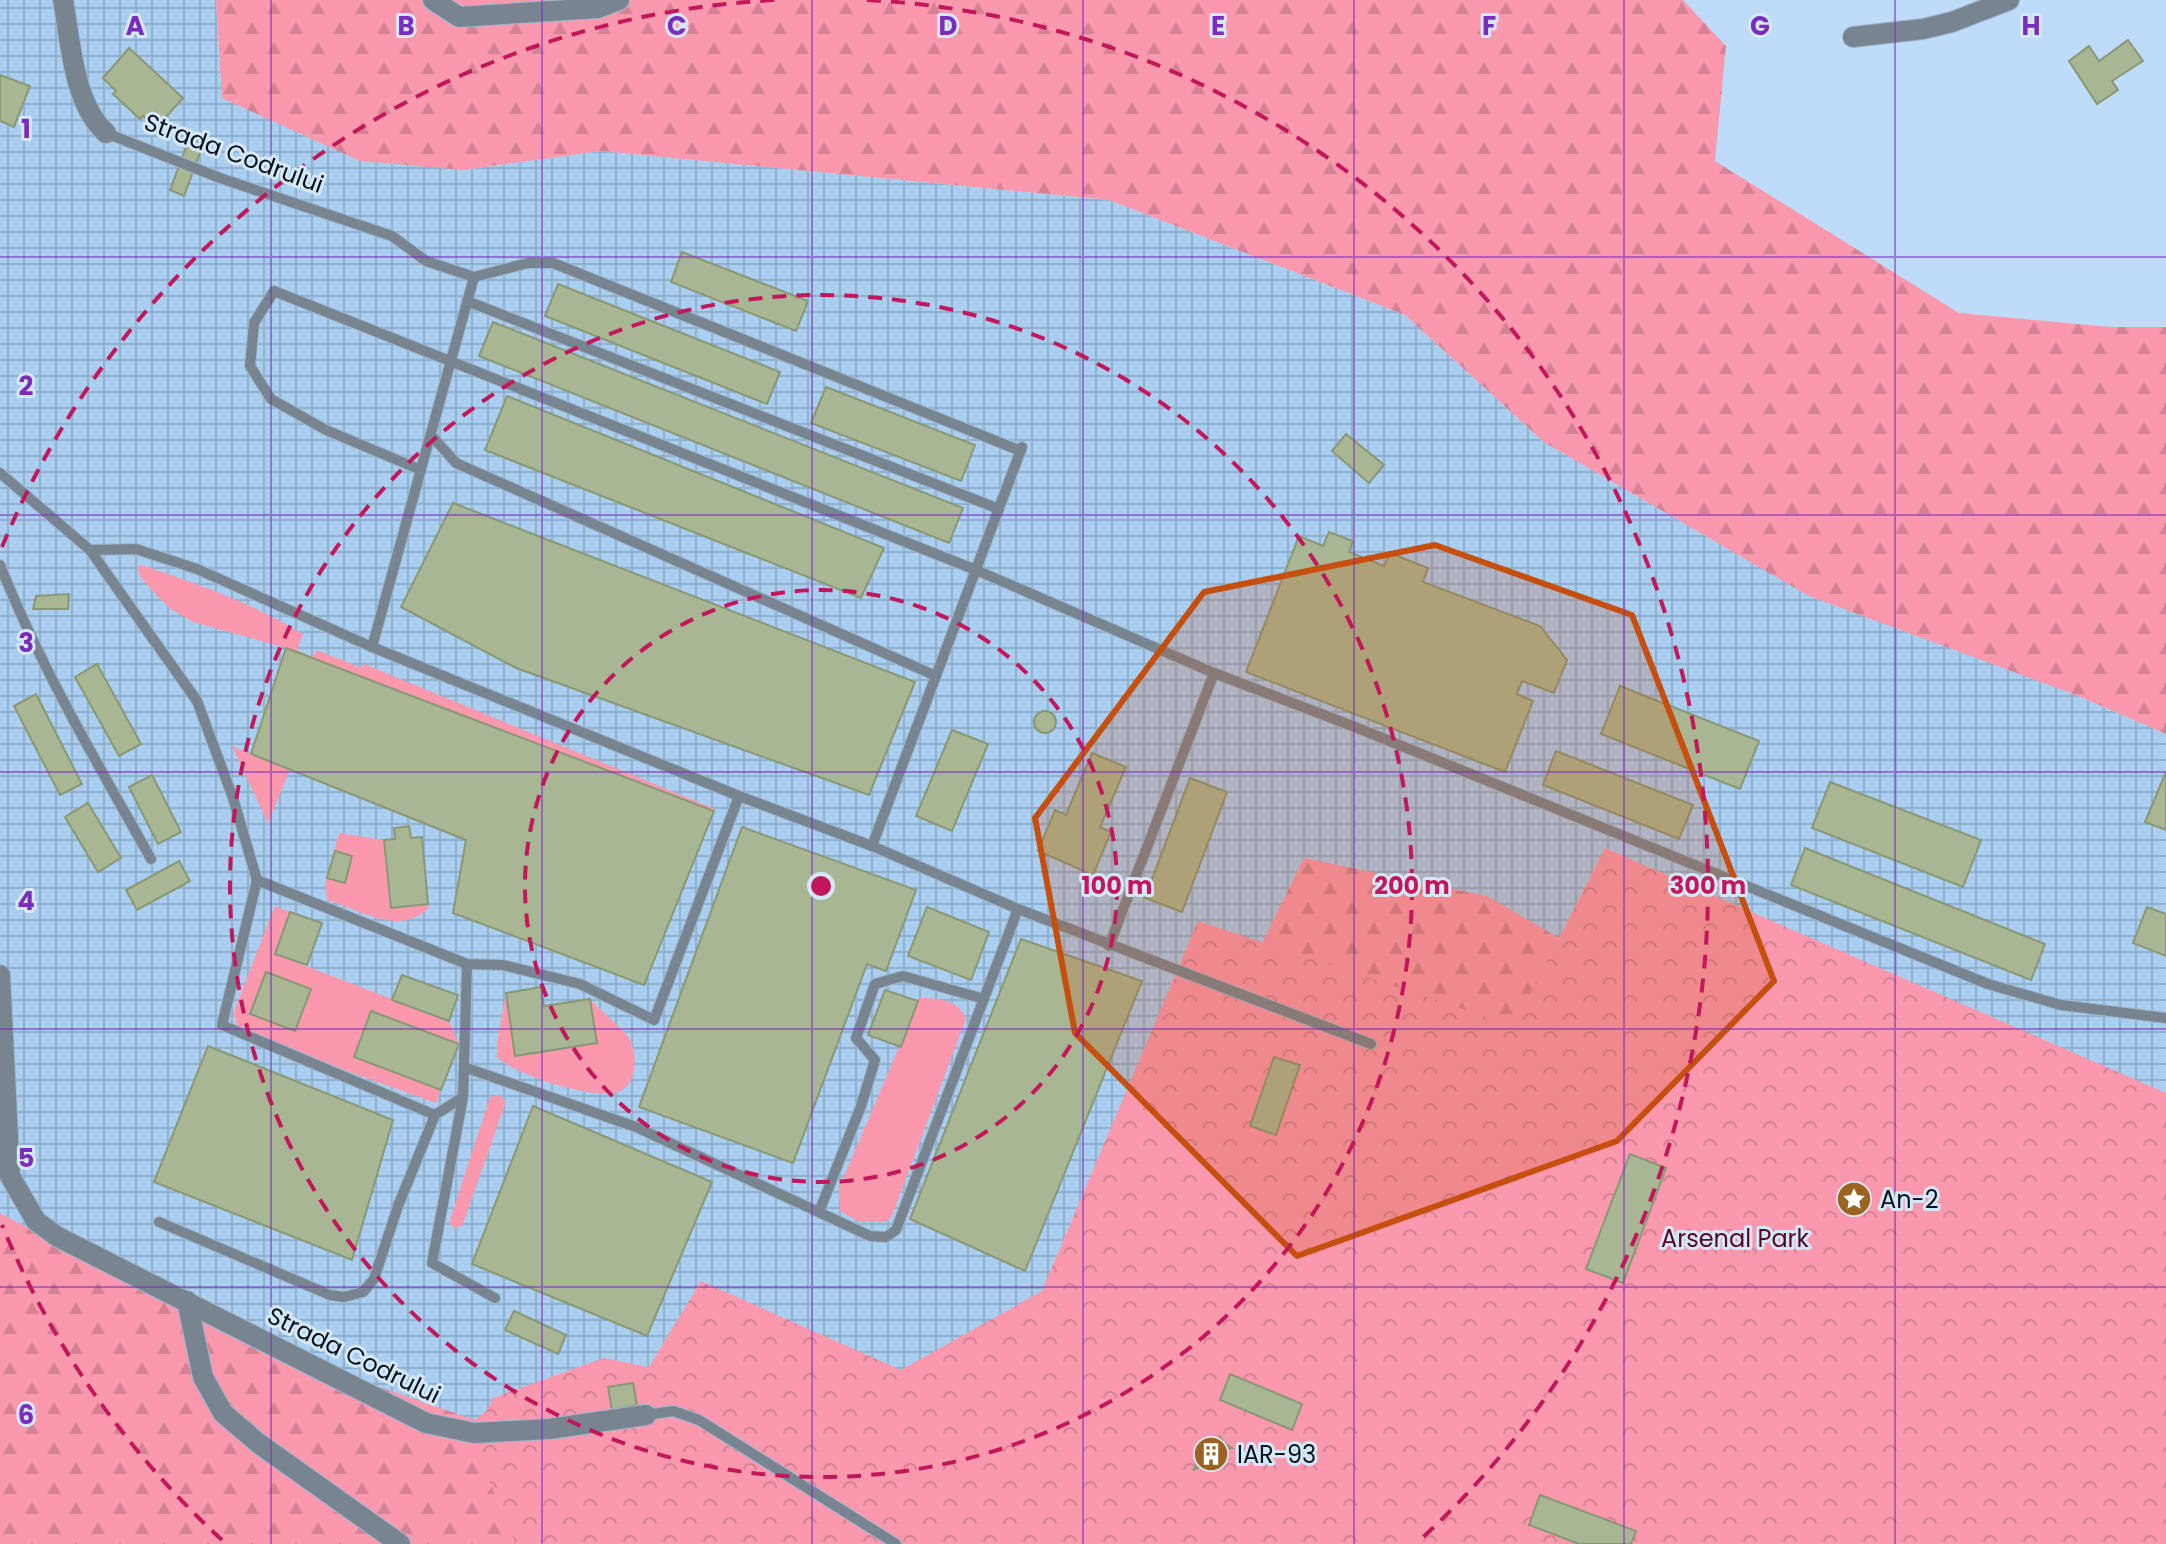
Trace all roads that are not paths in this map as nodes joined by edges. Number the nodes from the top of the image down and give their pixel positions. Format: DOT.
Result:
graph roads {
  1 [pos="63,0"];
  2 [pos="433,0"];
  3 [pos="619,0"];
  4 [pos="2009,0"];
  5 [pos="1853,37"];
  6 [pos="106,133"];
  7 [pos="474,277"];
  8 [pos="467,301"];
  9 [pos="451,361"];
  10 [pos="431,435"];
  11 [pos="421,470"];
  12 [pos="0,474"];
  13 [pos="999,509"];
  14 [pos="90,550"];
  15 [pos="0,565"];
  16 [pos="976,570"];
  17 [pos="372,647"];
  18 [pos="1214,673"];
  19 [pos="936,676"];
  20 [pos="739,796"];
  21 [pos="872,846"];
  22 [pos="151,859"];
  23 [pos="257,880"];
  24 [pos="1018,909"];
  25 [pos="1109,946"];
  26 [pos="467,964"];
  27 [pos="0,975"];
  28 [pos="984,999"];
  29 [pos="2166,1018"];
  30 [pos="1371,1044"];
  31 [pos="464,1067"];
  32 [pos="463,1097"];
  33 [pos="435,1115"];
  34 [pos="819,1212"];
  35 [pos="159,1222"];
  36 [pos="495,1298"];
  37 [pos="187,1301"];
  38 [pos="646,1415"];
  39 [pos="400,1544"];
  40 [pos="896,1544"];
  1 -- 6 [label="street, Strada Codrului"];
  2 -- 3 [label="street"];
  4 -- 5 [label="street"];
  6 -- 7 [label="lane, Strada Codrului"];
  7 -- 8 [label="lane"];
  7 -- 13 [label="lane"];
  8 -- 9 [label="lane"];
  8 -- 13 [label="lane"];
  9 -- 10 [label="lane"];
  9 -- 11 [label="lane"];
  9 -- 16 [label="lane"];
  10 -- 11 [label="lane"];
  10 -- 19 [label="lane"];
  11 -- 17 [label="lane"];
  12 -- 14 [label="lane"];
  13 -- 16 [label="lane"];
  14 -- 17 [label="lane"];
  14 -- 23 [label="lane"];
  15 -- 22 [label="lane"];
  16 -- 18 [label="lane"];
  16 -- 19 [label="lane"];
  17 -- 20 [label="lane"];
  18 -- 25 [label="lane"];
  18 -- 29 [label="lane"];
  19 -- 21 [label="lane"];
  20 -- 21 [label="lane"];
  20 -- 26 [label="lane"];
  21 -- 24 [label="lane"];
  23 -- 26 [label="lane"];
  23 -- 33 [label="lane"];
  24 -- 25 [label="lane"];
  24 -- 28 [label="lane"];
  25 -- 30 [label="lane"];
  26 -- 31 [label="lane"];
  27 -- 37 [label="street, Strada Codrului"];
  28 -- 34 [label="lane"];
  28 -- 34 [label="lane"];
  31 -- 32 [label="lane"];
  31 -- 34 [label="lane"];
  32 -- 33 [label="lane"];
  32 -- 36 [label="lane"];
  33 -- 35 [label="lane"];
  37 -- 38 [label="street, Strada Codrului"];
  37 -- 39 [label="street"];
  38 -- 40 [label="lane"];
}
